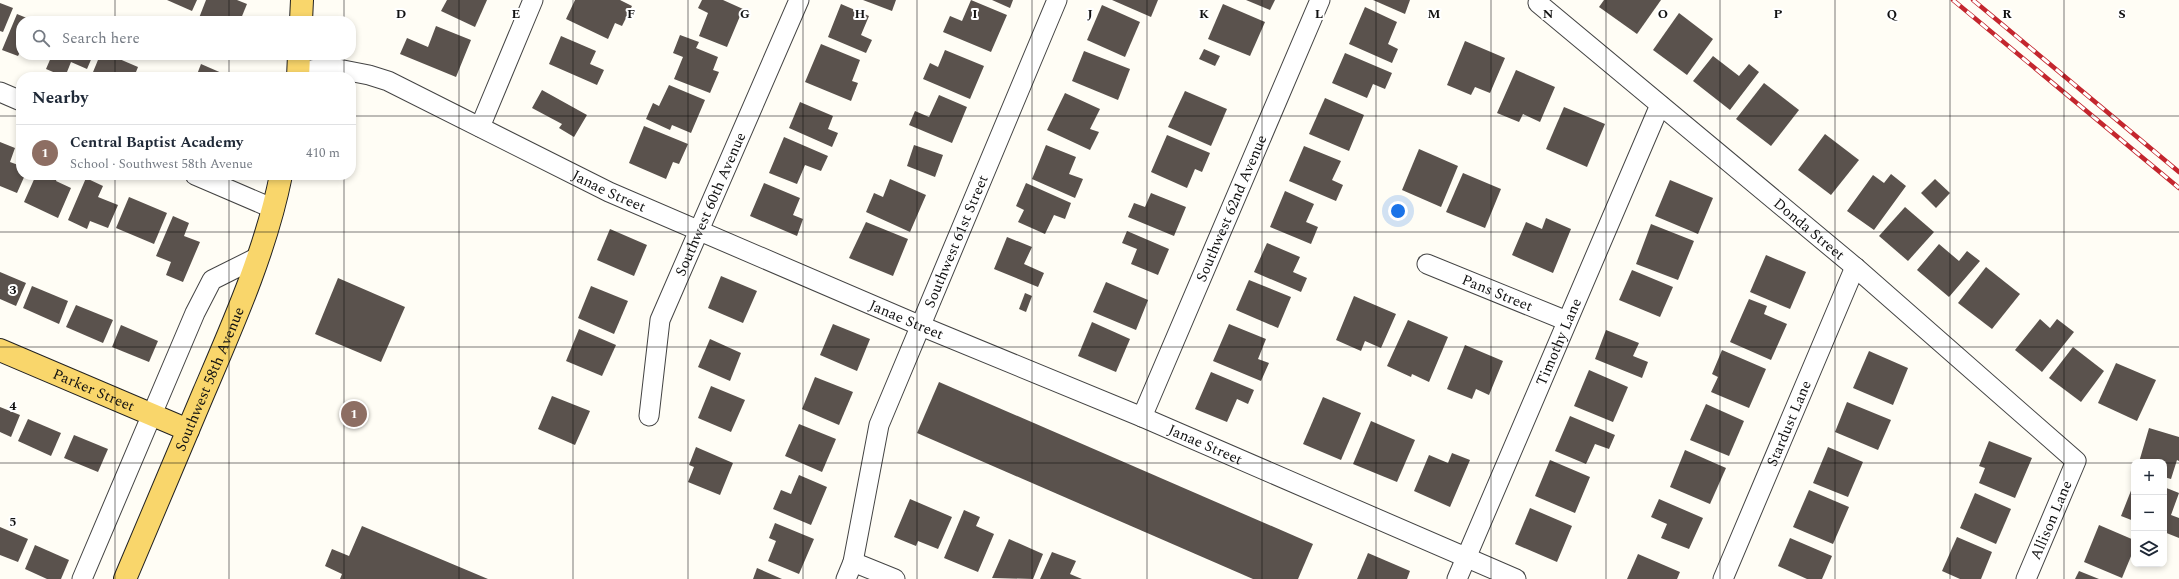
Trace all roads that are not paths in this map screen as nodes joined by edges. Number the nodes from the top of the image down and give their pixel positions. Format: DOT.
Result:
graph roads {
  1 [pos="302,0"];
  2 [pos="533,0"];
  3 [pos="798,0"];
  4 [pos="1057,0"];
  5 [pos="1320,0"];
  6 [pos="1538,3"];
  7 [pos="301,16"];
  8 [pos="298,68"];
  9 [pos="354,72"];
  10 [pos="356,72"];
  11 [pos="0,92"];
  12 [pos="16,99"];
  13 [pos="1660,105"];
  14 [pos="480,127"];
  15 [pos="207,180"];
  16 [pos="280,180"];
  17 [pos="274,209"];
  18 [pos="699,230"];
  19 [pos="258,258"];
  20 [pos="1427,264"];
  21 [pos="1855,267"];
  22 [pos="1567,322"];
  23 [pos="921,326"];
  24 [pos="0,350"];
  25 [pos="152,415"];
  26 [pos="649,416"];
  27 [pos="1142,417"];
  28 [pos="188,430"];
  29 [pos="2076,461"];
  30 [pos="1466,557"];
  31 [pos="850,570"];
  32 [pos="82,579"];
  33 [pos="124,579"];
  34 [pos="895,579"];
  35 [pos="1457,579"];
  36 [pos="1516,579"];
  37 [pos="1723,579"];
  38 [pos="2026,579"];
  1 -- 7 [label="main road"];
  2 -- 14 [label="street"];
  3 -- 18 [label="street, Southwest 60th Avenue"];
  4 -- 23 [label="street, Southwest 61st Street"];
  5 -- 27 [label="street, Southwest 62nd Avenue"];
  6 -- 13 [label="street, Donda Street"];
  8 -- 9 [label="street, Janae Street"];
  10 -- 14 [label="street, Janae Street"];
  11 -- 12 [label="street"];
  13 -- 21 [label="street, Donda Street"];
  13 -- 22 [label="street, Timothy Lane"];
  14 -- 18 [label="street, Janae Street"];
  15 -- 17 [label="street"];
  16 -- 17 [label="main road, Southwest 58th Avenue"];
  17 -- 19 [label="main road, Southwest 58th Avenue"];
  18 -- 23 [label="street, Janae Street"];
  18 -- 26 [label="street, Southwest 60th Avenue"];
  19 -- 25 [label="street"];
  19 -- 28 [label="main road, Southwest 58th Avenue"];
  20 -- 22 [label="street, Pans Street"];
  21 -- 29 [label="street, Donda Street"];
  21 -- 37 [label="street, Stardust Lane"];
  22 -- 30 [label="street, Timothy Lane"];
  23 -- 27 [label="street, Janae Street"];
  23 -- 31 [label="street, Southwest 61st Street"];
  24 -- 25 [label="main road, Parker Street"];
  25 -- 28 [label="main road, Parker Street"];
  25 -- 32 [label="street"];
  27 -- 30 [label="street, Janae Street"];
  28 -- 33 [label="main road, Southwest 58th Avenue"];
  29 -- 38 [label="street, Allison Lane"];
  30 -- 35 [label="street, Timothy Lane"];
  30 -- 36 [label="street, Janae Street"];
  31 -- 34 [label="street"];
}
